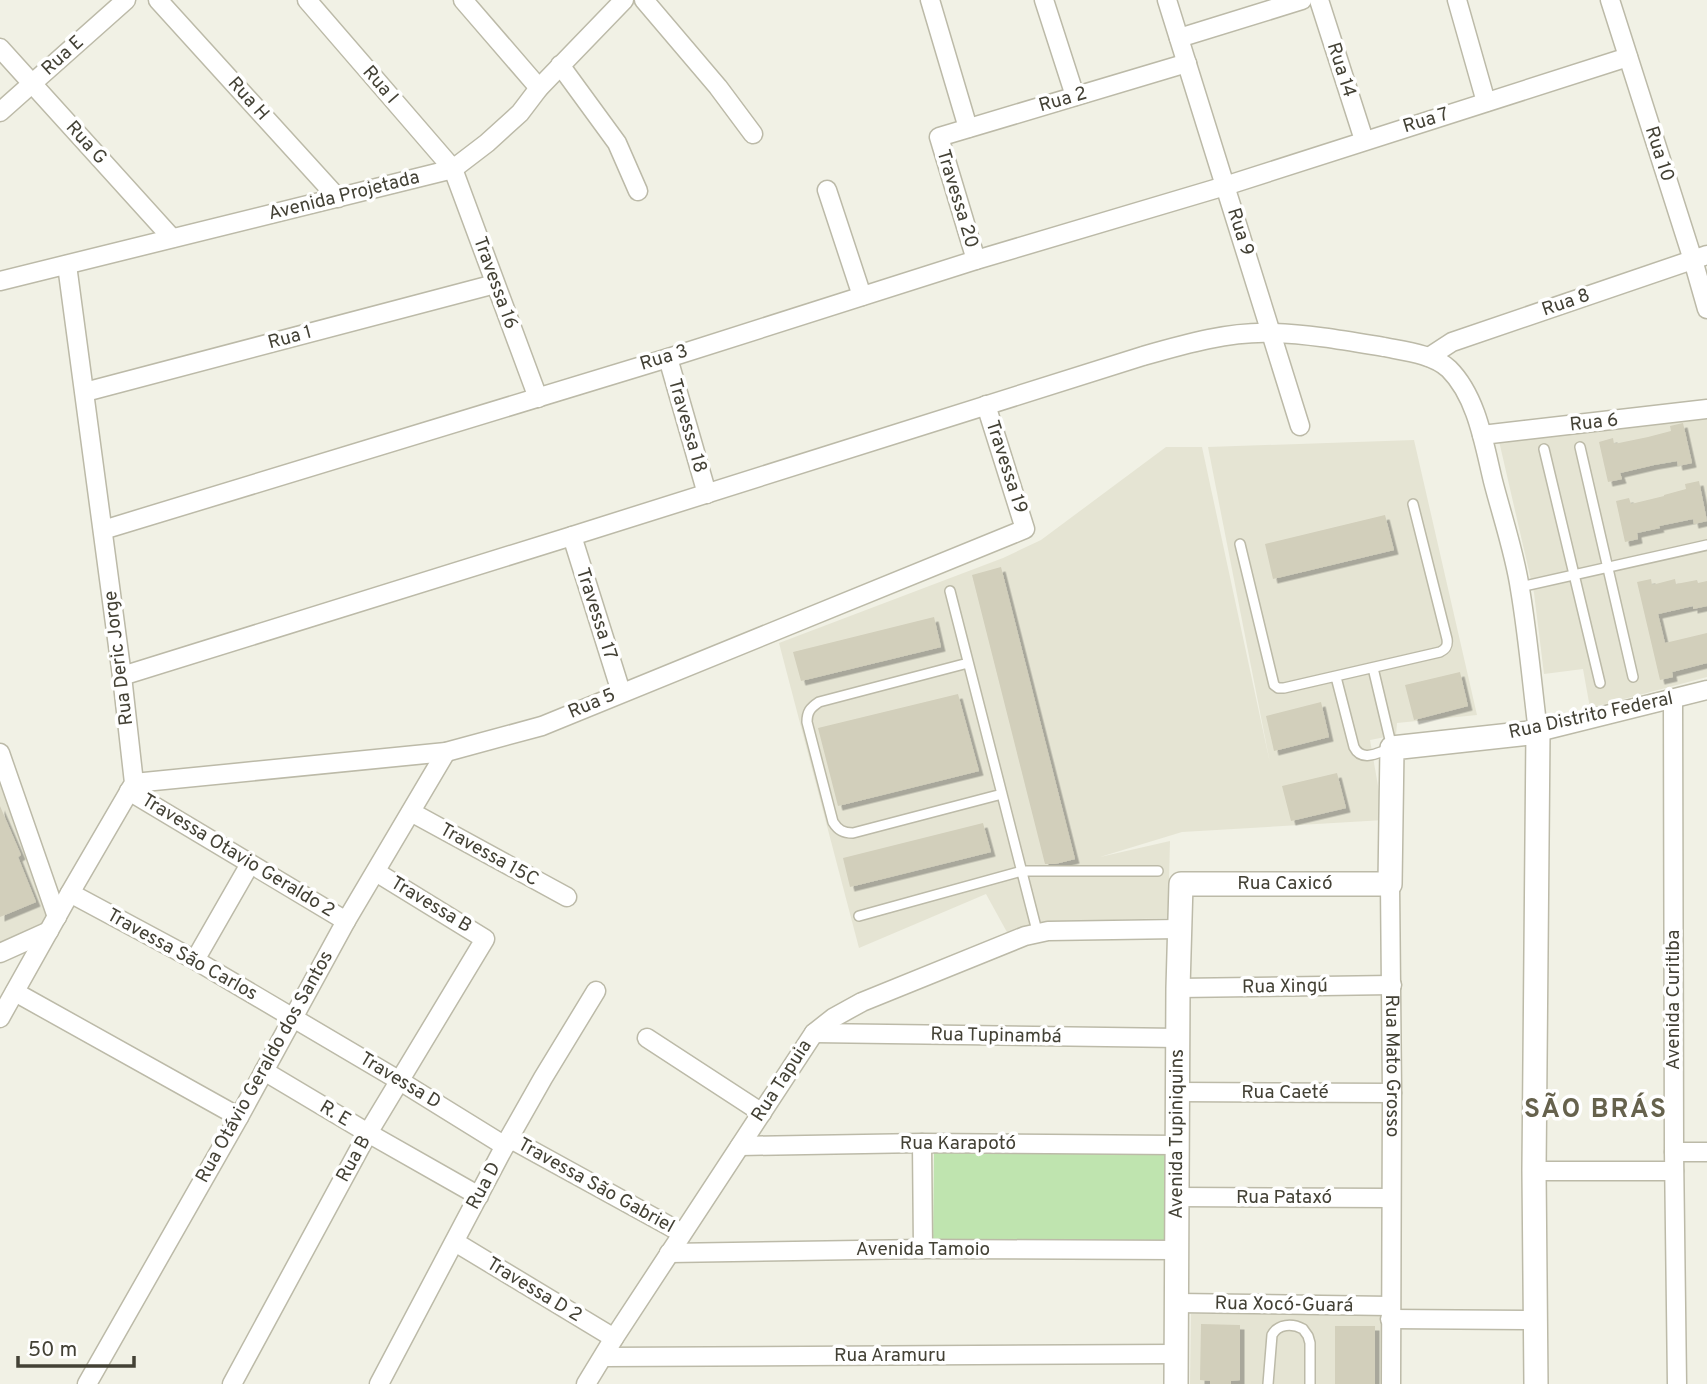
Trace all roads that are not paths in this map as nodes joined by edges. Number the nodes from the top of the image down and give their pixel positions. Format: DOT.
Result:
graph roads {
  1 [pos="126,0"];
  2 [pos="159,0"];
  3 [pos="307,0"];
  4 [pos="463,0"];
  5 [pos="644,0"];
  6 [pos="930,0"];
  7 [pos="1044,0"];
  8 [pos="1167,0"];
  9 [pos="1302,0"];
  10 [pos="1319,0"];
  11 [pos="1457,0"];
  12 [pos="1610,0"];
  13 [pos="617,2"];
  14 [pos="1179,38"];
  15 [pos="0,48"];
  16 [pos="1628,57"];
  17 [pos="1186,63"];
  18 [pos="560,65"];
  19 [pos="32,83"];
  20 [pos="539,88"];
  21 [pos="1075,96"];
  22 [pos="1486,102"];
  23 [pos="0,112"];
  24 [pos="968,128"];
  25 [pos="753,134"];
  26 [pos="939,137"];
  27 [pos="1364,140"];
  28 [pos="453,169"];
  29 [pos="1225,186"];
  30 [pos="827,190"];
  31 [pos="638,191"];
  32 [pos="338,198"];
  33 [pos="172,238"];
  34 [pos="1700,257"];
  35 [pos="976,260"];
  36 [pos="67,265"];
  37 [pos="0,281"];
  38 [pos="495,284"];
  39 [pos="862,296"];
  40 [pos="1707,309"];
  41 [pos="1272,333"];
  42 [pos="668,358"];
  43 [pos="1429,358"];
  44 [pos="85,392"];
  45 [pos="538,398"];
  46 [pos="986,405"];
  47 [pos="1707,409"];
  48 [pos="1300,426"];
  49 [pos="1482,435"];
  50 [pos="1580,447"];
  51 [pos="1544,449"];
  52 [pos="707,494"];
  53 [pos="1413,504"];
  54 [pos="1025,529"];
  55 [pos="103,530"];
  56 [pos="572,536"];
  57 [pos="1240,544"];
  58 [pos="1707,545"];
  59 [pos="1609,567"];
  60 [pos="1574,575"];
  61 [pos="1520,587"];
  62 [pos="950,591"];
  63 [pos="968,663"];
  64 [pos="1373,668"];
  65 [pos="122,676"];
  66 [pos="1336,677"];
  67 [pos="1633,677"];
  68 [pos="1600,683"];
  69 [pos="1707,690"];
  70 [pos="621,692"];
  71 [pos="1673,699"];
  72 [pos="1538,732"];
  73 [pos="1392,748"];
  74 [pos="446,752"];
  75 [pos="0,753"];
  76 [pos="131,787"];
  77 [pos="1002,794"];
  78 [pos="411,812"];
  79 [pos="250,864"];
  80 [pos="1022,871"];
  81 [pos="1158,871"];
  82 [pos="376,872"];
  83 [pos="1181,884"];
  84 [pos="1390,884"];
  85 [pos="70,893"];
  86 [pos="567,897"];
  87 [pos="859,916"];
  88 [pos="346,921"];
  89 [pos="53,924"];
  90 [pos="1178,929"];
  91 [pos="1037,930"];
  92 [pos="485,939"];
  93 [pos="0,953"];
  94 [pos="195,960"];
  95 [pos="1392,985"];
  96 [pos="1178,988"];
  97 [pos="596,991"];
  98 [pos="15,992"];
  99 [pos="0,1018"];
  100 [pos="294,1018"];
  101 [pos="814,1033"];
  102 [pos="647,1038"];
  103 [pos="1178,1038"];
  104 [pos="264,1071"];
  105 [pos="400,1081"];
  106 [pos="1177,1092"];
  107 [pos="1392,1093"];
  108 [pos="762,1113"];
  109 [pos="239,1117"];
  110 [pos="368,1133"];
  111 [pos="507,1142"];
  112 [pos="922,1143"];
  113 [pos="1176,1145"];
  114 [pos="740,1146"];
  115 [pos="1674,1152"];
  116 [pos="1707,1152"];
  117 [pos="1534,1171"];
  118 [pos="1674,1171"];
  119 [pos="479,1196"];
  120 [pos="1177,1197"];
  121 [pos="1391,1198"];
  122 [pos="682,1233"];
  123 [pos="455,1241"];
  124 [pos="923,1249"];
  125 [pos="1177,1250"];
  126 [pos="669,1253"];
  127 [pos="1177,1303"];
  128 [pos="1390,1313"];
  129 [pos="1535,1320"];
  130 [pos="614,1338"];
  131 [pos="1176,1354"];
  132 [pos="604,1357"];
  133 [pos="87,1384"];
  134 [pos="232,1384"];
  135 [pos="379,1384"];
  136 [pos="586,1384"];
  137 [pos="1176,1384"];
  138 [pos="1268,1384"];
  139 [pos="1310,1384"];
  140 [pos="1391,1384"];
  141 [pos="1536,1384"];
  142 [pos="1677,1384"];
  1 -- 19 [label="street, Rua E"];
  2 -- 32 [label="street, Rua H"];
  3 -- 28 [label="street, Rua I"];
  4 -- 20 [label="street"];
  5 -- 25 [label="street"];
  6 -- 24 [label="street"];
  7 -- 21 [label="street"];
  8 -- 14 [label="street, Rua 9"];
  9 -- 14 [label="street"];
  10 -- 27 [label="street, Rua 14"];
  11 -- 22 [label="street"];
  12 -- 16 [label="street, Rua 10"];
  13 -- 18 [label="street, Avenida Projetada"];
  14 -- 17 [label="street, Rua 9"];
  15 -- 19 [label="street, Rua G"];
  16 -- 22 [label="street, Rua 7"];
  16 -- 34 [label="street, Rua 10"];
  17 -- 21 [label="street, Rua 2"];
  17 -- 29 [label="street, Rua 9"];
  18 -- 20 [label="street, Avenida Projetada"];
  18 -- 31 [label="street"];
  19 -- 23 [label="street, Rua E"];
  19 -- 33 [label="street, Rua G"];
  20 -- 28 [label="street, Avenida Projetada"];
  21 -- 24 [label="street, Rua 2"];
  22 -- 27 [label="street, Rua 7"];
  24 -- 26 [label="street, Rua 2"];
  26 -- 35 [label="street, Travessa 20"];
  27 -- 29 [label="street, Rua 7"];
  28 -- 32 [label="street, Avenida Projetada"];
  28 -- 38 [label="street, Travessa 16"];
  29 -- 35 [label="street, Rua 3"];
  29 -- 41 [label="street, Rua 9"];
  30 -- 39 [label="street"];
  32 -- 33 [label="street, Avenida Projetada"];
  33 -- 36 [label="street, Avenida Projetada"];
  34 -- 40 [label="street, Rua 10"];
  34 -- 43 [label="street, Rua 8"];
  35 -- 39 [label="street, Rua 3"];
  36 -- 37 [label="street, Avenida Projetada"];
  36 -- 44 [label="street, Rua Deric Jorge"];
  38 -- 44 [label="street, Rua 1"];
  38 -- 45 [label="street, Travessa 16"];
  39 -- 42 [label="street, Rua 3"];
  41 -- 43 [label="street"];
  41 -- 46 [label="street"];
  41 -- 48 [label="street, Rua 9"];
  42 -- 45 [label="street, Rua 3"];
  42 -- 52 [label="street, Travessa 18"];
  43 -- 49 [label="street"];
  44 -- 55 [label="street, Rua Deric Jorge"];
  45 -- 55 [label="street, Rua 3"];
  46 -- 52 [label="street"];
  46 -- 54 [label="street, Travessa 19"];
  47 -- 49 [label="street, Rua 6"];
  49 -- 61 [label="street"];
  50 -- 59 [label="lane"];
  51 -- 60 [label="lane"];
  52 -- 56 [label="street"];
  53 -- 64 [label="lane"];
  54 -- 70 [label="street, Rua 5"];
  55 -- 65 [label="street, Rua Deric Jorge"];
  56 -- 65 [label="street"];
  56 -- 70 [label="street, Travessa 17"];
  57 -- 66 [label="lane"];
  58 -- 59 [label="lane"];
  59 -- 60 [label="lane"];
  59 -- 67 [label="lane"];
  60 -- 61 [label="lane"];
  60 -- 68 [label="lane"];
  61 -- 72 [label="street"];
  62 -- 63 [label="lane"];
  63 -- 77 [label="lane"];
  63 -- 77 [label="lane"];
  64 -- 66 [label="lane"];
  64 -- 73 [label="lane"];
  65 -- 76 [label="street, Rua Deric Jorge"];
  66 -- 73 [label="lane"];
  69 -- 71 [label="street, Rua Distrito Federal"];
  70 -- 74 [label="street, Rua 5"];
  71 -- 72 [label="street, Rua Distrito Federal"];
  71 -- 115 [label="street, Avenida Curitiba"];
  72 -- 73 [label="street, Rua Distrito Federal"];
  72 -- 117 [label="street"];
  73 -- 84 [label="street, Rua Mato Grosso"];
  74 -- 76 [label="street, Rua 5"];
  74 -- 78 [label="street, Rua Otávio Geraldo dos Santos"];
  75 -- 89 [label="street"];
  76 -- 79 [label="street, Travessa Otavio Geraldo 2"];
  76 -- 85 [label="street"];
  77 -- 80 [label="lane"];
  78 -- 82 [label="street, Rua Otávio Geraldo dos Santos"];
  78 -- 86 [label="street, Travessa 15C"];
  79 -- 88 [label="street, Travessa Otavio Geraldo 2"];
  79 -- 94 [label="street"];
  80 -- 81 [label="lane"];
  80 -- 87 [label="lane"];
  80 -- 91 [label="lane"];
  82 -- 88 [label="street, Rua Otávio Geraldo dos Santos"];
  82 -- 92 [label="street, Travessa B"];
  83 -- 84 [label="street, Rua Caxicó"];
  83 -- 90 [label="street, Avenida Tupiniquins"];
  84 -- 95 [label="street, Rua Mato Grosso"];
  85 -- 89 [label="street"];
  85 -- 94 [label="street, Travessa São Carlos"];
  88 -- 100 [label="street, Rua Otávio Geraldo dos Santos"];
  89 -- 93 [label="street"];
  89 -- 98 [label="street"];
  90 -- 91 [label="street, Rua Tapuia"];
  90 -- 96 [label="street, Avenida Tupiniquins"];
  91 -- 101 [label="street, Rua Tapuia"];
  92 -- 105 [label="street, Rua B"];
  94 -- 100 [label="street, Travessa São Carlos"];
  95 -- 96 [label="street, Rua Xingú"];
  95 -- 107 [label="street, Rua Mato Grosso"];
  96 -- 103 [label="street, Avenida Tupiniquins"];
  97 -- 111 [label="street, Rua D"];
  98 -- 99 [label="street"];
  98 -- 109 [label="street"];
  100 -- 104 [label="street, Rua Otávio Geraldo dos Santos"];
  100 -- 105 [label="street, Travessa D"];
  101 -- 103 [label="street, Rua Tupinambá"];
  101 -- 108 [label="street, Rua Tapuia"];
  102 -- 108 [label="street"];
  103 -- 106 [label="street, Avenida Tupiniquins"];
  104 -- 109 [label="street, Rua Otávio Geraldo dos Santos"];
  104 -- 110 [label="street, R. E"];
  105 -- 110 [label="street, Rua B"];
  105 -- 111 [label="street, Travessa D"];
  106 -- 107 [label="street, Rua Caeté"];
  106 -- 113 [label="street, Avenida Tupiniquins"];
  107 -- 121 [label="street, Rua Mato Grosso"];
  108 -- 114 [label="street, Rua Tapuia"];
  109 -- 133 [label="street, Rua Otávio Geraldo dos Santos"];
  110 -- 119 [label="street, R. E"];
  110 -- 134 [label="street, Rua B"];
  111 -- 119 [label="street, Rua D"];
  111 -- 122 [label="street, Travessa São Gabriel"];
  112 -- 113 [label="street, Rua Karapotó"];
  112 -- 114 [label="street, Rua Karapotó"];
  112 -- 124 [label="street"];
  113 -- 120 [label="street, Avenida Tupiniquins"];
  114 -- 122 [label="street, Rua Tapuia"];
  115 -- 116 [label="street"];
  115 -- 118 [label="street, Avenida Curitiba"];
  117 -- 118 [label="street"];
  117 -- 129 [label="street"];
  118 -- 142 [label="street, Avenida Curitiba"];
  119 -- 123 [label="street, Rua D"];
  120 -- 121 [label="street, Rua Pataxó"];
  120 -- 125 [label="street, Avenida Tupiniquins"];
  121 -- 128 [label="street, Rua Mato Grosso"];
  122 -- 126 [label="street, Rua Tapuia"];
  123 -- 130 [label="street, Travessa D 2"];
  123 -- 135 [label="street, Rua D"];
  124 -- 125 [label="street, Avenida Tamoio"];
  124 -- 126 [label="street, Avenida Tamoio"];
  125 -- 127 [label="street, Avenida Tupiniquins"];
  126 -- 130 [label="street, Rua Tapuia"];
  127 -- 128 [label="street, Rua Xocó-Guará"];
  127 -- 131 [label="street, Avenida Tupiniquins"];
  128 -- 129 [label="street, Rua Xocó-Guará"];
  128 -- 140 [label="street, Rua Mato Grosso"];
  129 -- 141 [label="street"];
  130 -- 132 [label="street, Rua Tapuia"];
  131 -- 132 [label="street, Rua Aramuru"];
  131 -- 137 [label="street, Avenida Tupiniquins"];
  132 -- 136 [label="street, Rua Tapuia"];
  138 -- 139 [label="lane"];
}
